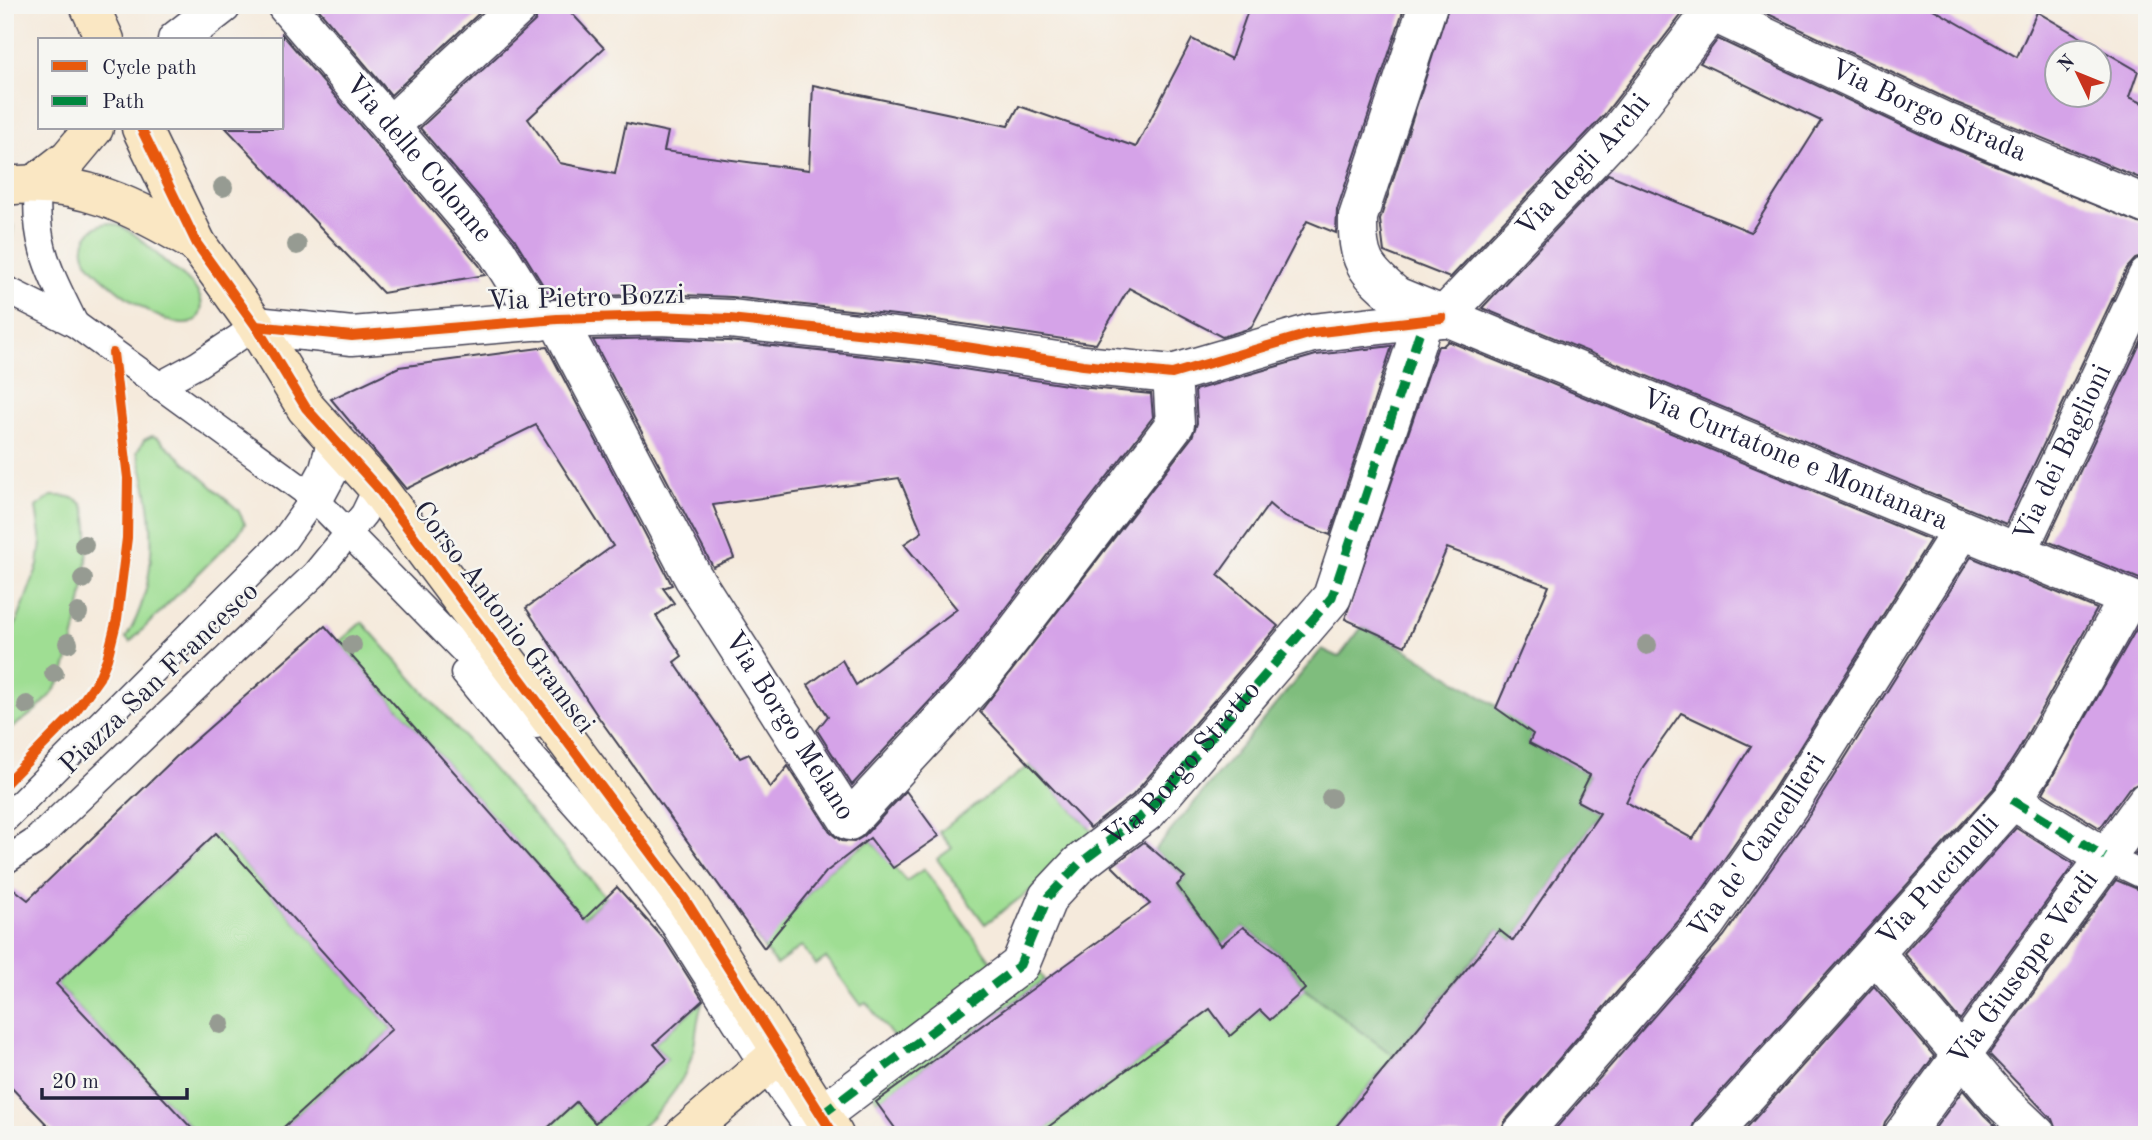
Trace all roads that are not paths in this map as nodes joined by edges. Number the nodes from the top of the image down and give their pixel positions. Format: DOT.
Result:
graph roads {
  1 [pos="89,5"];
  2 [pos="222,5"];
  3 [pos="286,5"];
  4 [pos="520,5"];
  5 [pos="1428,5"];
  6 [pos="1715,8"];
  7 [pos="104,38"];
  8 [pos="180,38"];
  9 [pos="391,125"];
  10 [pos="92,130"];
  11 [pos="142,130"];
  12 [pos="21,184"];
  13 [pos="2147,205"];
  14 [pos="197,244"];
  15 [pos="2147,276"];
  16 [pos="5,289"];
  17 [pos="548,320"];
  18 [pos="1433,320"];
  19 [pos="75,324"];
  20 [pos="256,326"];
  21 [pos="1172,374"];
  22 [pos="158,386"];
  23 [pos="336,443"];
  24 [pos="377,486"];
  25 [pos="314,498"];
  26 [pos="1962,530"];
  27 [pos="350,534"];
  28 [pos="2017,553"];
  29 [pos="2137,602"];
  30 [pos="2012,800"];
  31 [pos="2147,801"];
  32 [pos="619,810"];
  33 [pos="8,816"];
  34 [pos="34,842"];
  35 [pos="2105,857"];
  36 [pos="5,861"];
  37 [pos="5,870"];
  38 [pos="2147,877"];
  39 [pos="1875,953"];
  40 [pos="1963,1055"];
  41 [pos="772,1060"];
  42 [pos="822,1128"];
  43 [pos="684,1135"];
  44 [pos="1521,1135"];
  45 [pos="1711,1135"];
  46 [pos="1903,1135"];
  47 [pos="2037,1135"];
  1 -- 7 [label="street"];
  2 -- 8 [label="street"];
  3 -- 9 [label="street, Via delle Colonne"];
  4 -- 9 [label="street"];
  5 -- 18 [label="street, Via Curtatone e Montanara"];
  6 -- 13 [label="street, Via Borgo Strada"];
  6 -- 18 [label="street, Via degli Archi"];
  9 -- 17 [label="street, Via delle Colonne"];
  10 -- 12 [label="street"];
  11 -- 14 [label="street, Corso Antonio Gramsci"];
  12 -- 14 [label="street"];
  12 -- 19 [label="lane"];
  14 -- 20 [label="street, Corso Antonio Gramsci"];
  15 -- 28 [label="street, Via dei Baglioni"];
  16 -- 19 [label="lane"];
  17 -- 20 [label="street, Via Pietro Bozzi"];
  17 -- 21 [label="street, Via Pietro Bozzi"];
  17 -- 21 [label="street, Via Borgo Melano"];
  18 -- 21 [label="street, Via Curtatone e Montanara"];
  18 -- 26 [label="street, Via Curtatone e Montanara"];
  18 -- 42 [label="street, Via Borgo Stretto"];
  19 -- 22 [label="lane"];
  20 -- 22 [label="lane"];
  20 -- 23 [label="street, Corso Antonio Gramsci"];
  22 -- 25 [label="lane"];
  23 -- 24 [label="street, Corso Antonio Gramsci"];
  23 -- 25 [label="street"];
  24 -- 27 [label="lane, Piazza San Francesco"];
  24 -- 32 [label="street, Corso Antonio Gramsci"];
  25 -- 27 [label="lane"];
  25 -- 33 [label="lane, Piazza San Francesco"];
  26 -- 28 [label="street, Via Curtatone e Montanara"];
  26 -- 44 [label="street, Via de' Cancellieri"];
  27 -- 32 [label="lane"];
  27 -- 34 [label="lane, Piazza San Francesco"];
  27 -- 41 [label="lane, Corso Antonio Gramsci"];
  28 -- 29 [label="street, Via Curtatone e Montanara"];
  29 -- 30 [label="street, Via Puccinelli"];
  30 -- 35 [label="street"];
  30 -- 39 [label="street, Via Puccinelli"];
  31 -- 35 [label="street, Via Giuseppe Verdi"];
  32 -- 41 [label="street, Corso Antonio Gramsci"];
  34 -- 36 [label="lane, Piazza San Francesco"];
  34 -- 37 [label="lane"];
  35 -- 38 [label="lane"];
  35 -- 40 [label="street, Via Giuseppe Verdi"];
  39 -- 40 [label="street"];
  39 -- 45 [label="street, Via Puccinelli"];
  40 -- 46 [label="street, Via Giuseppe Verdi"];
  40 -- 47 [label="street"];
  41 -- 42 [label="street, Corso Antonio Gramsci"];
  41 -- 43 [label="street"];
}
